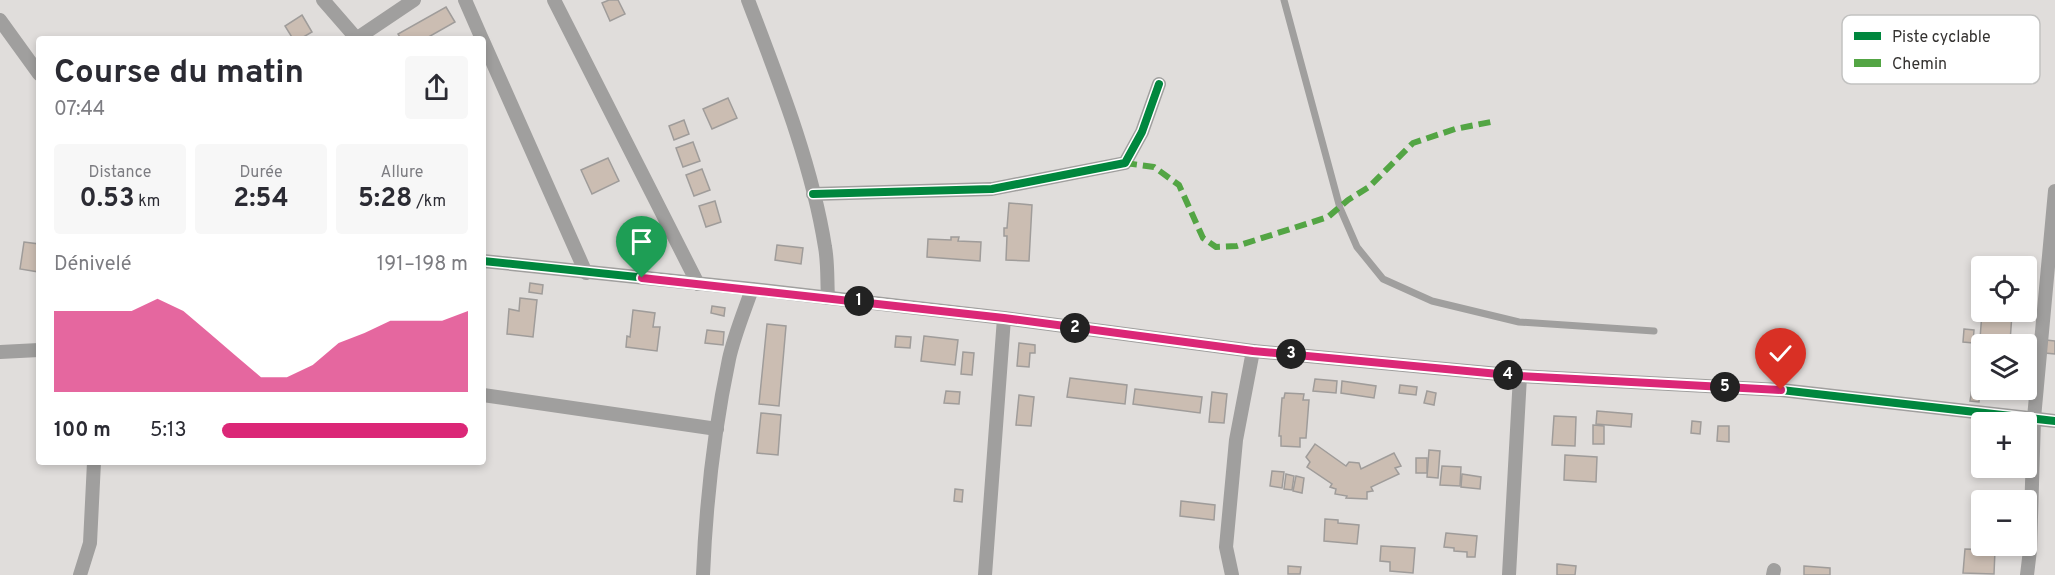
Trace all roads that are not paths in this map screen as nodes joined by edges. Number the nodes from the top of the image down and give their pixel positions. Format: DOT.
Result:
graph roads {
  1 [pos="323,0"];
  2 [pos="414,0"];
  3 [pos="465,0"];
  4 [pos="554,0"];
  5 [pos="748,0"];
  6 [pos="1284,0"];
  7 [pos="0,20"];
  8 [pos="354,36"];
  9 [pos="361,36"];
  10 [pos="481,36"];
  11 [pos="486,47"];
  12 [pos="36,70"];
  13 [pos="1160,84"];
  14 [pos="2055,191"];
  15 [pos="813,194"];
  16 [pos="486,261"];
  17 [pos="586,273"];
  18 [pos="698,284"];
  19 [pos="752,289"];
  20 [pos="828,298"];
  21 [pos="1004,318"];
  22 [pos="1654,331"];
  23 [pos="36,350"];
  24 [pos="1253,351"];
  25 [pos="0,352"];
  26 [pos="1520,376"];
  27 [pos="486,395"];
  28 [pos="1980,412"];
  29 [pos="2035,412"];
  30 [pos="2037,418"];
  31 [pos="2055,421"];
  32 [pos="717,429"];
  33 [pos="94,465"];
  34 [pos="2032,478"];
  35 [pos="80,575"];
  36 [pos="703,575"];
  37 [pos="985,575"];
  38 [pos="1232,575"];
  39 [pos="1509,575"];
  40 [pos="2027,575"];
  1 -- 8 [label="street"];
  2 -- 9 [label="street"];
  3 -- 10 [label="street"];
  4 -- 18 [label="street"];
  5 -- 15 [label="street"];
  6 -- 22 [label="lane"];
  7 -- 12 [label="street"];
  11 -- 17 [label="street"];
  13 -- 15 [label="street"];
  14 -- 29 [label="street"];
  15 -- 20 [label="street"];
  16 -- 17 [label="street"];
  17 -- 18 [label="street"];
  18 -- 19 [label="street"];
  19 -- 20 [label="street"];
  19 -- 32 [label="street"];
  20 -- 21 [label="street"];
  21 -- 24 [label="street"];
  21 -- 37 [label="street"];
  23 -- 25 [label="street"];
  24 -- 26 [label="street"];
  24 -- 38 [label="street"];
  26 -- 28 [label="street"];
  26 -- 39 [label="street"];
  27 -- 32 [label="street"];
  30 -- 31 [label="street"];
  32 -- 36 [label="street"];
  33 -- 35 [label="street"];
  34 -- 40 [label="street"];
}
